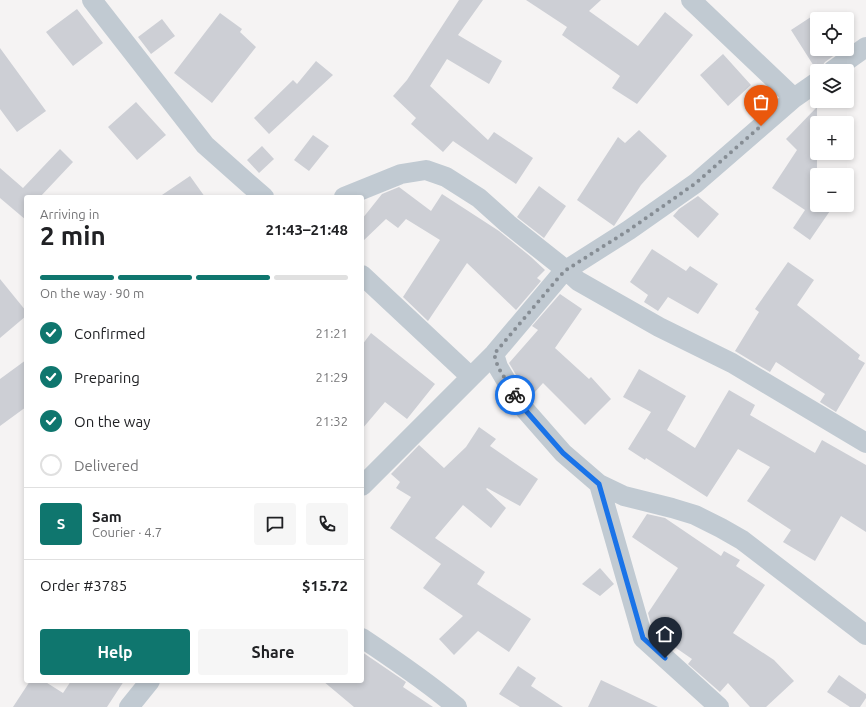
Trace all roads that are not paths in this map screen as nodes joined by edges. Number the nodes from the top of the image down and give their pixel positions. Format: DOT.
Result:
graph roads {
  1 [pos="92,0"];
  2 [pos="691,0"];
  3 [pos="866,47"];
  4 [pos="842,64"];
  5 [pos="810,87"];
  6 [pos="794,98"];
  7 [pos="262,195"];
  8 [pos="349,195"];
  9 [pos="566,270"];
  10 [pos="364,277"];
  11 [pos="494,354"];
  12 [pos="471,377"];
  13 [pos="866,443"];
  14 [pos="364,484"];
  15 [pos="599,484"];
  16 [pos="866,635"];
  17 [pos="364,639"];
  18 [pos="148,683"];
  19 [pos="129,707"];
  20 [pos="457,707"];
  21 [pos="719,707"];
  1 -- 7 [label="street"];
  2 -- 6 [label="street"];
  3 -- 4 [label="street"];
  5 -- 6 [label="street"];
  6 -- 9 [label="street"];
  8 -- 9 [label="street"];
  9 -- 11 [label="street"];
  9 -- 13 [label="street"];
  10 -- 12 [label="street"];
  11 -- 12 [label="street"];
  11 -- 15 [label="street"];
  12 -- 14 [label="street"];
  15 -- 16 [label="street"];
  15 -- 21 [label="street"];
  17 -- 20 [label="street"];
  18 -- 19 [label="street"];
}
